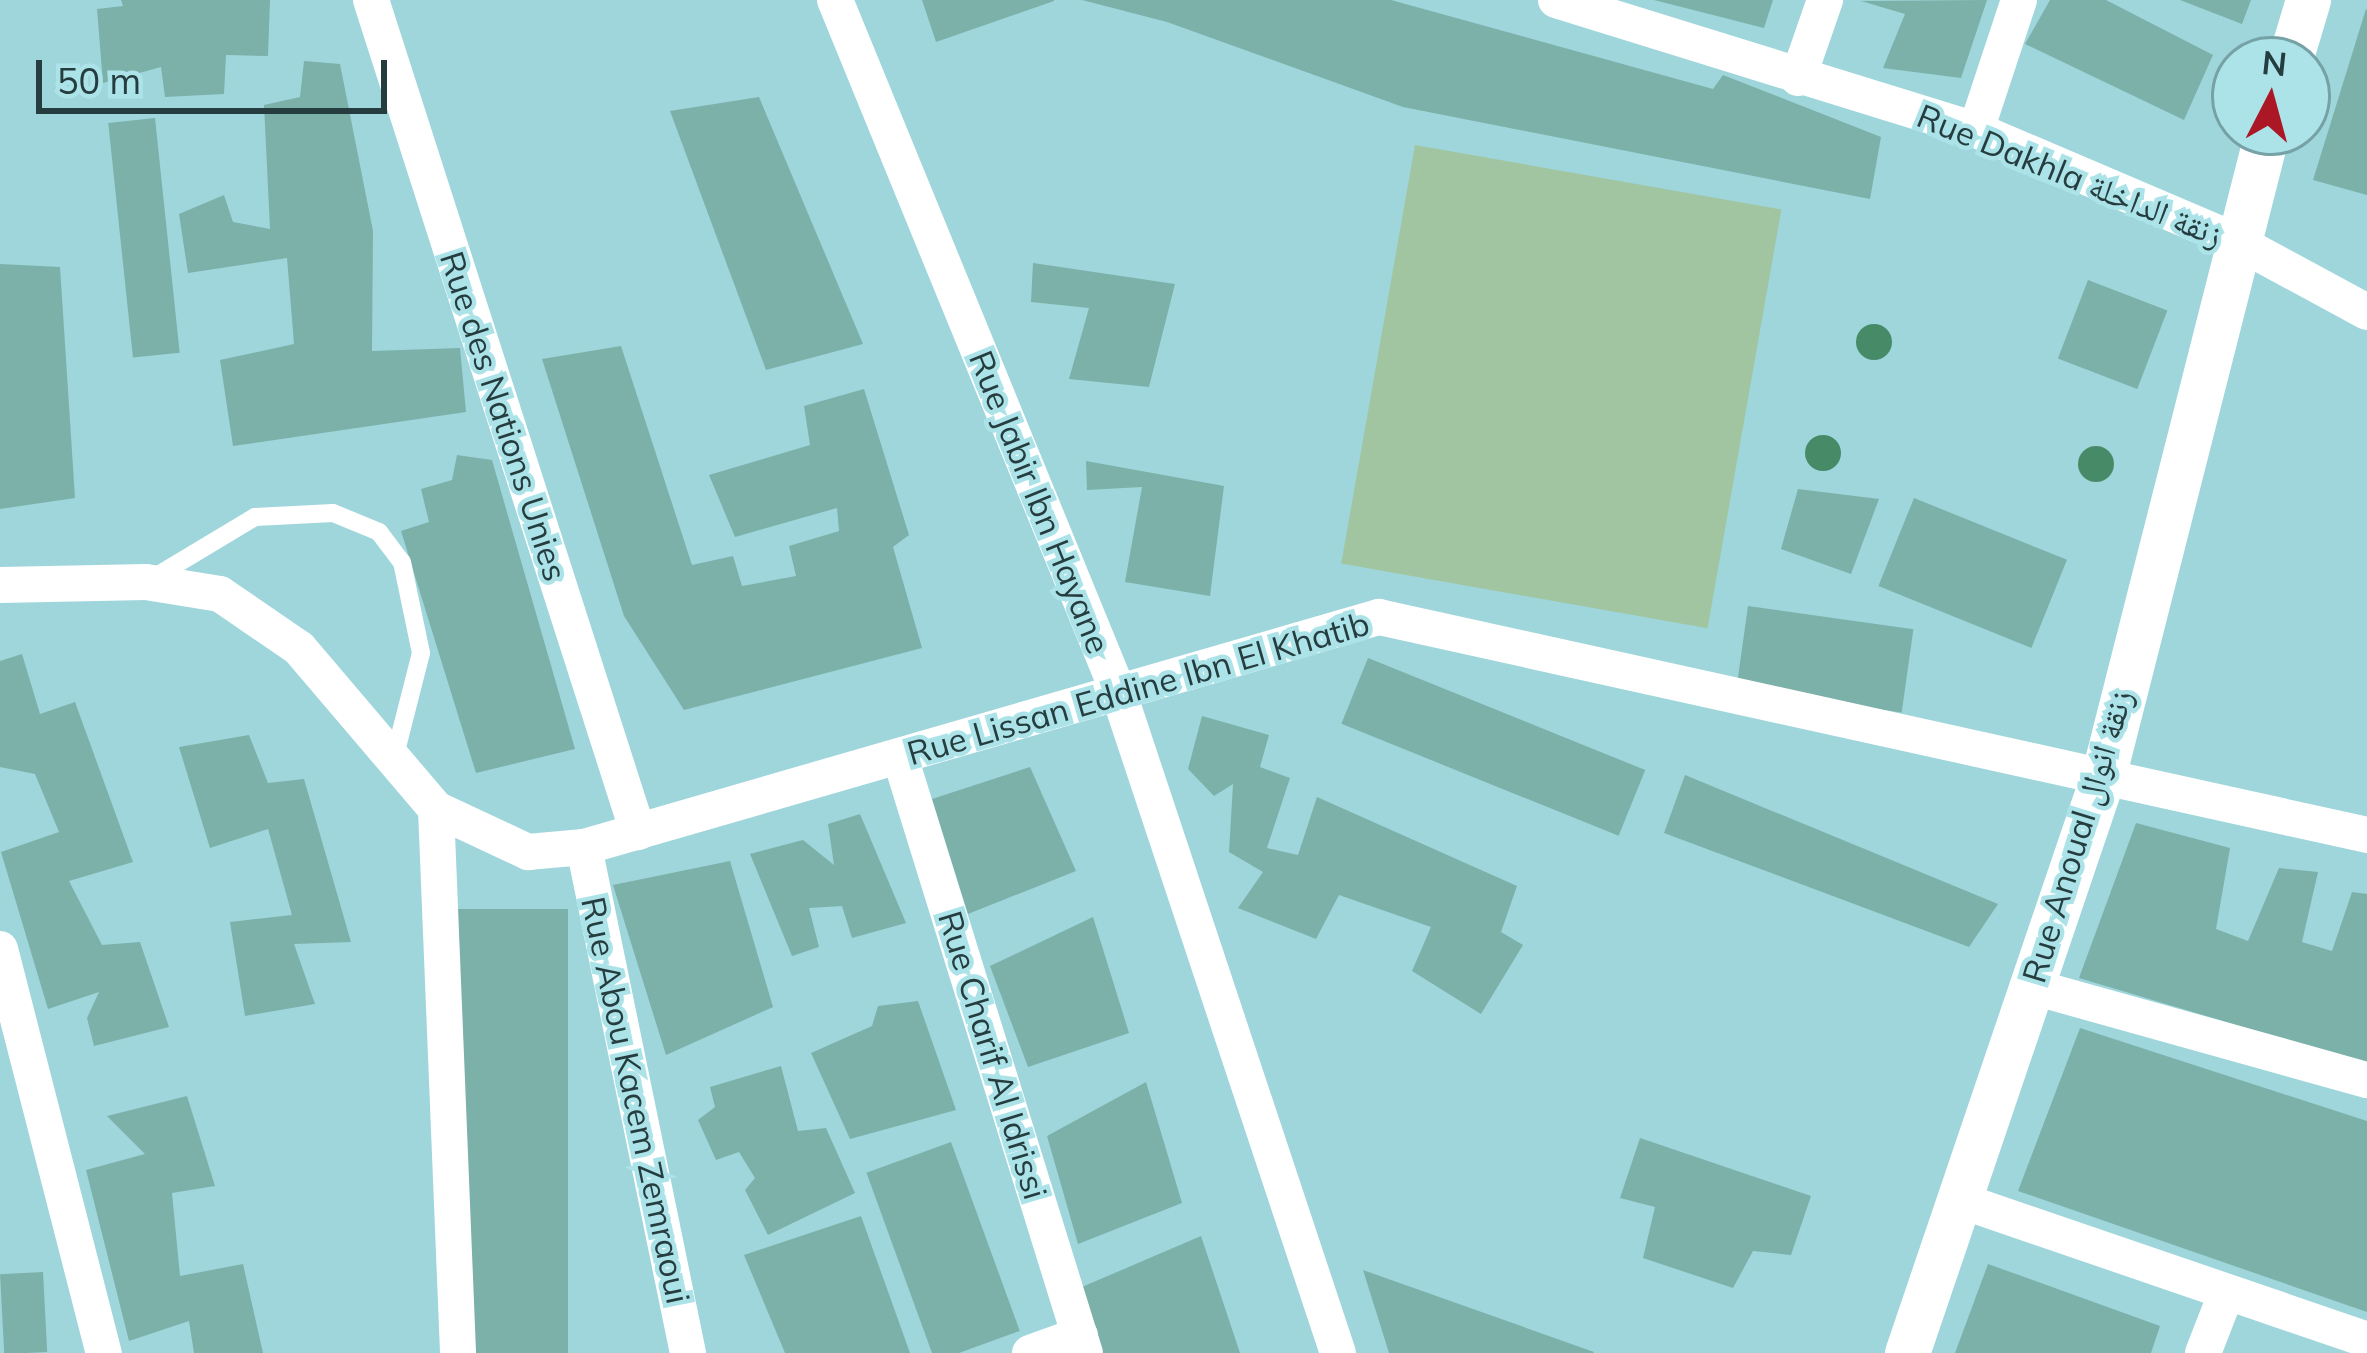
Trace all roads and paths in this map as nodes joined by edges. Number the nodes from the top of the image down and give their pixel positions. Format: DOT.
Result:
graph roads {
  1 [pos="371,0"];
  2 [pos="835,0"];
  3 [pos="1556,0"];
  4 [pos="1825,0"];
  5 [pos="2019,0"];
  6 [pos="2308,0"];
  7 [pos="1605,8"];
  8 [pos="2297,36"];
  9 [pos="1798,78"];
  10 [pos="1976,130"];
  11 [pos="2260,156"];
  12 [pos="2234,240"];
  13 [pos="2367,312"];
  14 [pos="146,582"];
  15 [pos="0,585"];
  16 [pos="1119,694"];
  17 [pos="395,755"];
  18 [pos="900,757"];
  19 [pos="2104,773"];
  20 [pos="436,809"];
  21 [pos="638,832"];
  22 [pos="2367,835"];
  23 [pos="584,847"];
  24 [pos="0,949"];
  25 [pos="2030,986"];
  26 [pos="2367,1080"];
  27 [pos="1962,1201"];
  28 [pos="2226,1294"];
  29 [pos="2367,1340"];
  30 [pos="1083,1344"];
  31 [pos="104,1353"];
  32 [pos="458,1353"];
  33 [pos="688,1353"];
  34 [pos="1030,1353"];
  35 [pos="1338,1353"];
  36 [pos="1907,1353"];
  37 [pos="2203,1353"];
  1 -- 21 [label="street, Rue des Nations Unies"];
  2 -- 16 [label="street, Rue Jabir Ibn Hayane"];
  3 -- 7 [label="street, Rue Dakhla زنقة الداخلة"];
  4 -- 9 [label="street"];
  5 -- 10 [label="street"];
  6 -- 8 [label="street"];
  7 -- 9 [label="street, Rue Dakhla زنقة الداخلة"];
  9 -- 10 [label="street, Rue Dakhla زنقة الداخلة"];
  10 -- 12 [label="street, Rue Dakhla زنقة الداخلة"];
  11 -- 12 [label="street, Rue Anoual زنقة انوال"];
  12 -- 13 [label="street, Rue Dakhla زنقة الداخلة"];
  12 -- 19 [label="street, Rue Anoual زنقة انوال"];
  14 -- 15 [label="street, Rue Lissan Eddine Ibn El Khatib"];
  14 -- 17 [label="street, Rue Lissan Eddine Ibn El Khatib"];
  14 -- 17 [label="lane"];
  16 -- 18 [label="street, Rue Lissan Eddine Ibn El Khatib"];
  16 -- 19 [label="street, Rue Lissan Eddine Ibn El Khatib"];
  16 -- 35 [label="street, Rue Jabir Ibn Hayane"];
  17 -- 20 [label="street, Rue Lissan Eddine Ibn El Khatib"];
  18 -- 21 [label="street, Rue Lissan Eddine Ibn El Khatib"];
  18 -- 30 [label="street, Rue Charif Al Idrissi"];
  19 -- 22 [label="street, Rue Lissan Eddine Ibn El Khatib"];
  19 -- 25 [label="street, Rue Anoual زنقة انوال"];
  20 -- 23 [label="street, Rue Lissan Eddine Ibn El Khatib"];
  20 -- 32 [label="street"];
  21 -- 23 [label="street, Rue Lissan Eddine Ibn El Khatib"];
  23 -- 33 [label="street, Rue Abou Kacem Zemraoui"];
  24 -- 31 [label="street"];
  25 -- 26 [label="street"];
  25 -- 27 [label="street, Rue Anoual زنقة انوال"];
  27 -- 28 [label="street"];
  27 -- 36 [label="street, Rue Anoual زنقة انوال"];
  28 -- 29 [label="street"];
  28 -- 37 [label="street"];
  30 -- 34 [label="street"];
}
